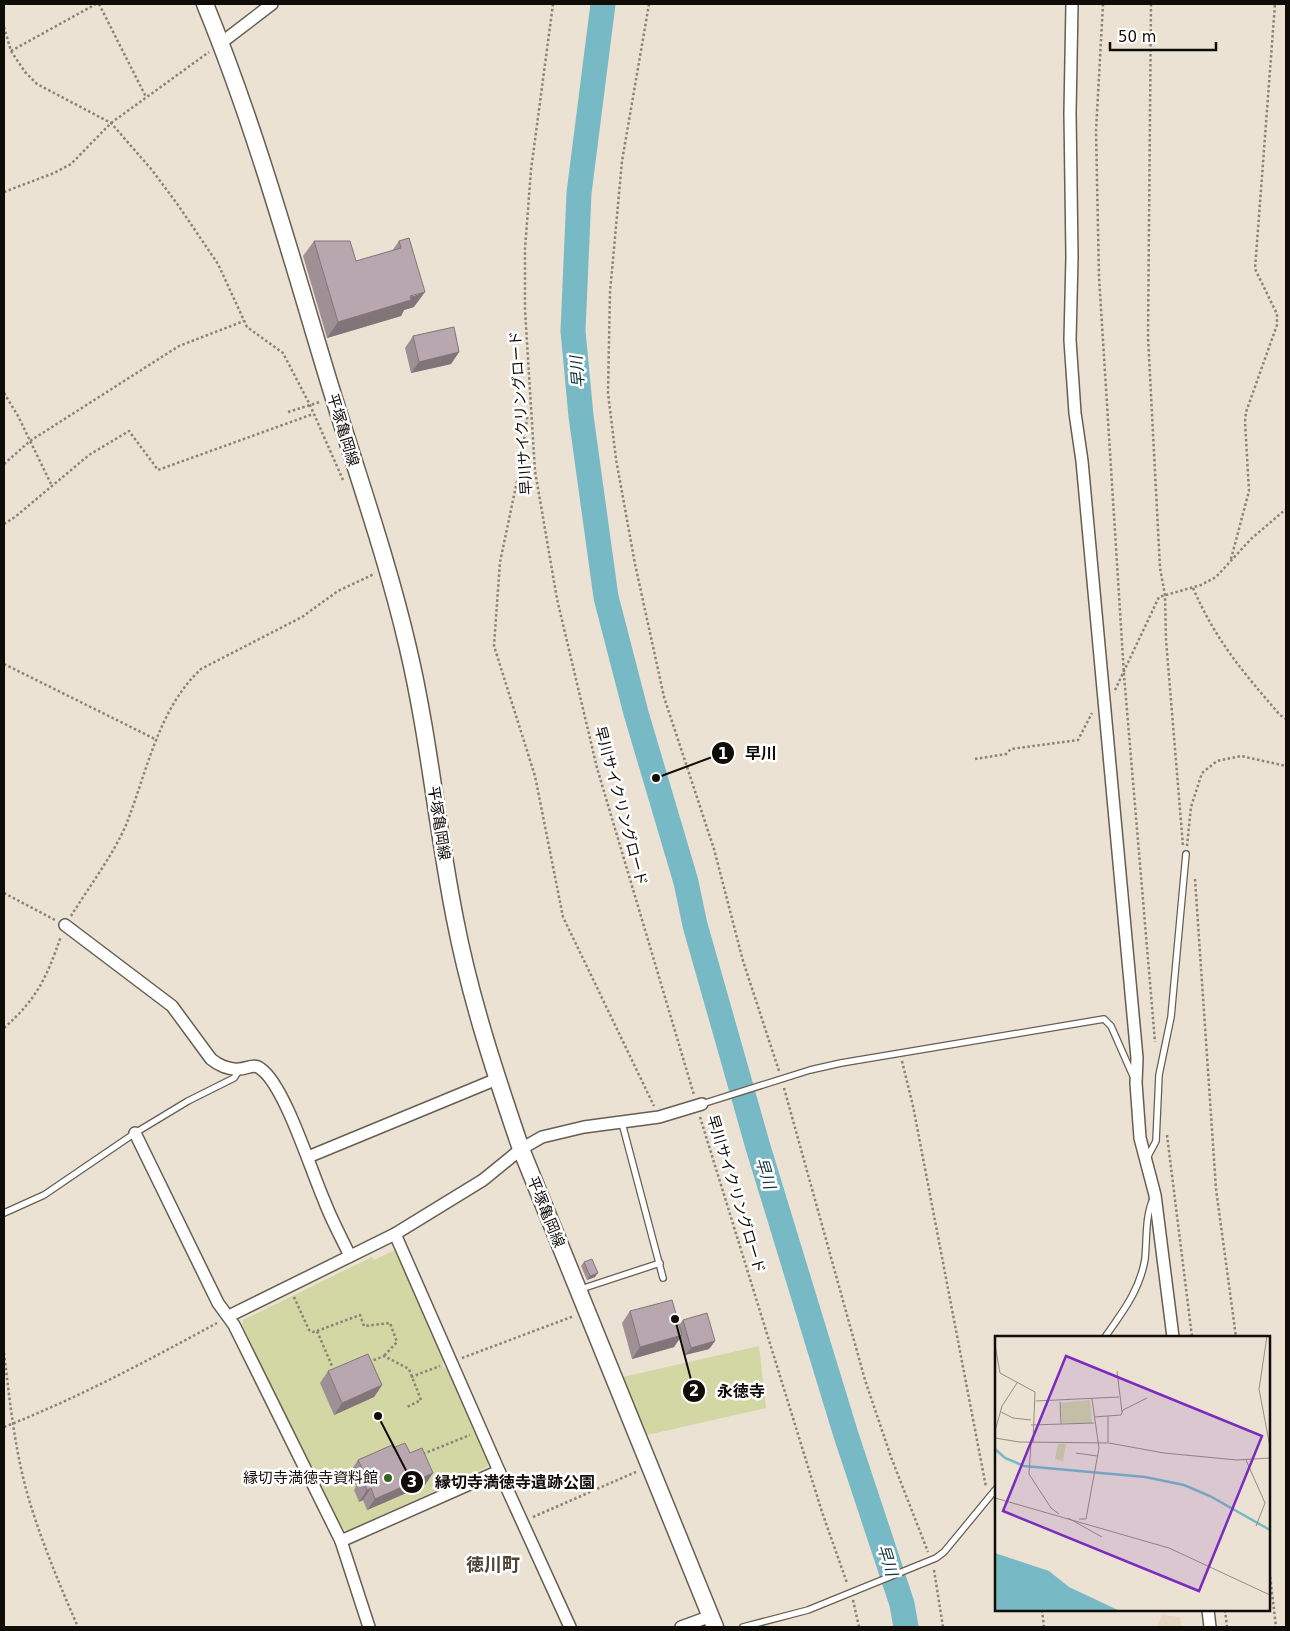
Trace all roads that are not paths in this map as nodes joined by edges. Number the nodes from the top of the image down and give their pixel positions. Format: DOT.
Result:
graph roads {
  1 [pos="205,4"];
  2 [pos="272,4"];
  3 [pos="1072,4"];
  4 [pos="221,43"];
  5 [pos="1186,854"];
  6 [pos="65,925"];
  7 [pos="240,1069"];
  8 [pos="497,1079"];
  9 [pos="1136,1083"];
  10 [pos="699,1104"];
  11 [pos="622,1122"];
  12 [pos="135,1133"];
  13 [pos="521,1149"];
  14 [pos="308,1157"];
  15 [pos="1146,1160"];
  16 [pos="1155,1195"];
  17 [pos="4,1213"];
  18 [pos="395,1234"];
  19 [pos="350,1256"];
  20 [pos="660,1263"];
  21 [pos="664,1278"];
  22 [pos="578,1290"];
  23 [pos="229,1316"];
  24 [pos="1106,1336"];
  25 [pos="1173,1336"];
  26 [pos="499,1471"];
  27 [pos="995,1491"];
  28 [pos="341,1541"];
  29 [pos="1208,1611"];
  30 [pos="713,1622"];
  31 [pos="368,1627"];
  32 [pos="570,1627"];
  33 [pos="681,1627"];
  34 [pos="743,1627"];
  35 [pos="1210,1627"];
  1 -- 4 [label="main road, 平塚亀岡線"];
  2 -- 4 [label="street"];
  3 -- 9 [label="street"];
  4 -- 8 [label="main road, 平塚亀岡線"];
  5 -- 15 [label="lane"];
  6 -- 7 [label="street"];
  7 -- 12 [label="lane"];
  7 -- 14 [label="street"];
  8 -- 13 [label="main road, 平塚亀岡線"];
  8 -- 14 [label="street"];
  9 -- 10 [label="lane"];
  9 -- 15 [label="street"];
  10 -- 11 [label="street"];
  11 -- 13 [label="street"];
  11 -- 20 [label="lane"];
  12 -- 17 [label="lane"];
  12 -- 23 [label="street"];
  13 -- 18 [label="street"];
  13 -- 22 [label="main road, 平塚亀岡線"];
  14 -- 19 [label="street"];
  15 -- 16 [label="street"];
  16 -- 24 [label="lane"];
  16 -- 25 [label="street"];
  18 -- 19 [label="street"];
  18 -- 26 [label="street"];
  19 -- 23 [label="street"];
  20 -- 21 [label="lane"];
  20 -- 22 [label="lane"];
  22 -- 30 [label="main road, 平塚亀岡線"];
  23 -- 28 [label="street"];
  26 -- 28 [label="street"];
  26 -- 32 [label="street"];
  27 -- 34 [label="lane"];
  28 -- 31 [label="street"];
  29 -- 35 [label="street"];
  30 -- 33 [label="street"];
}
